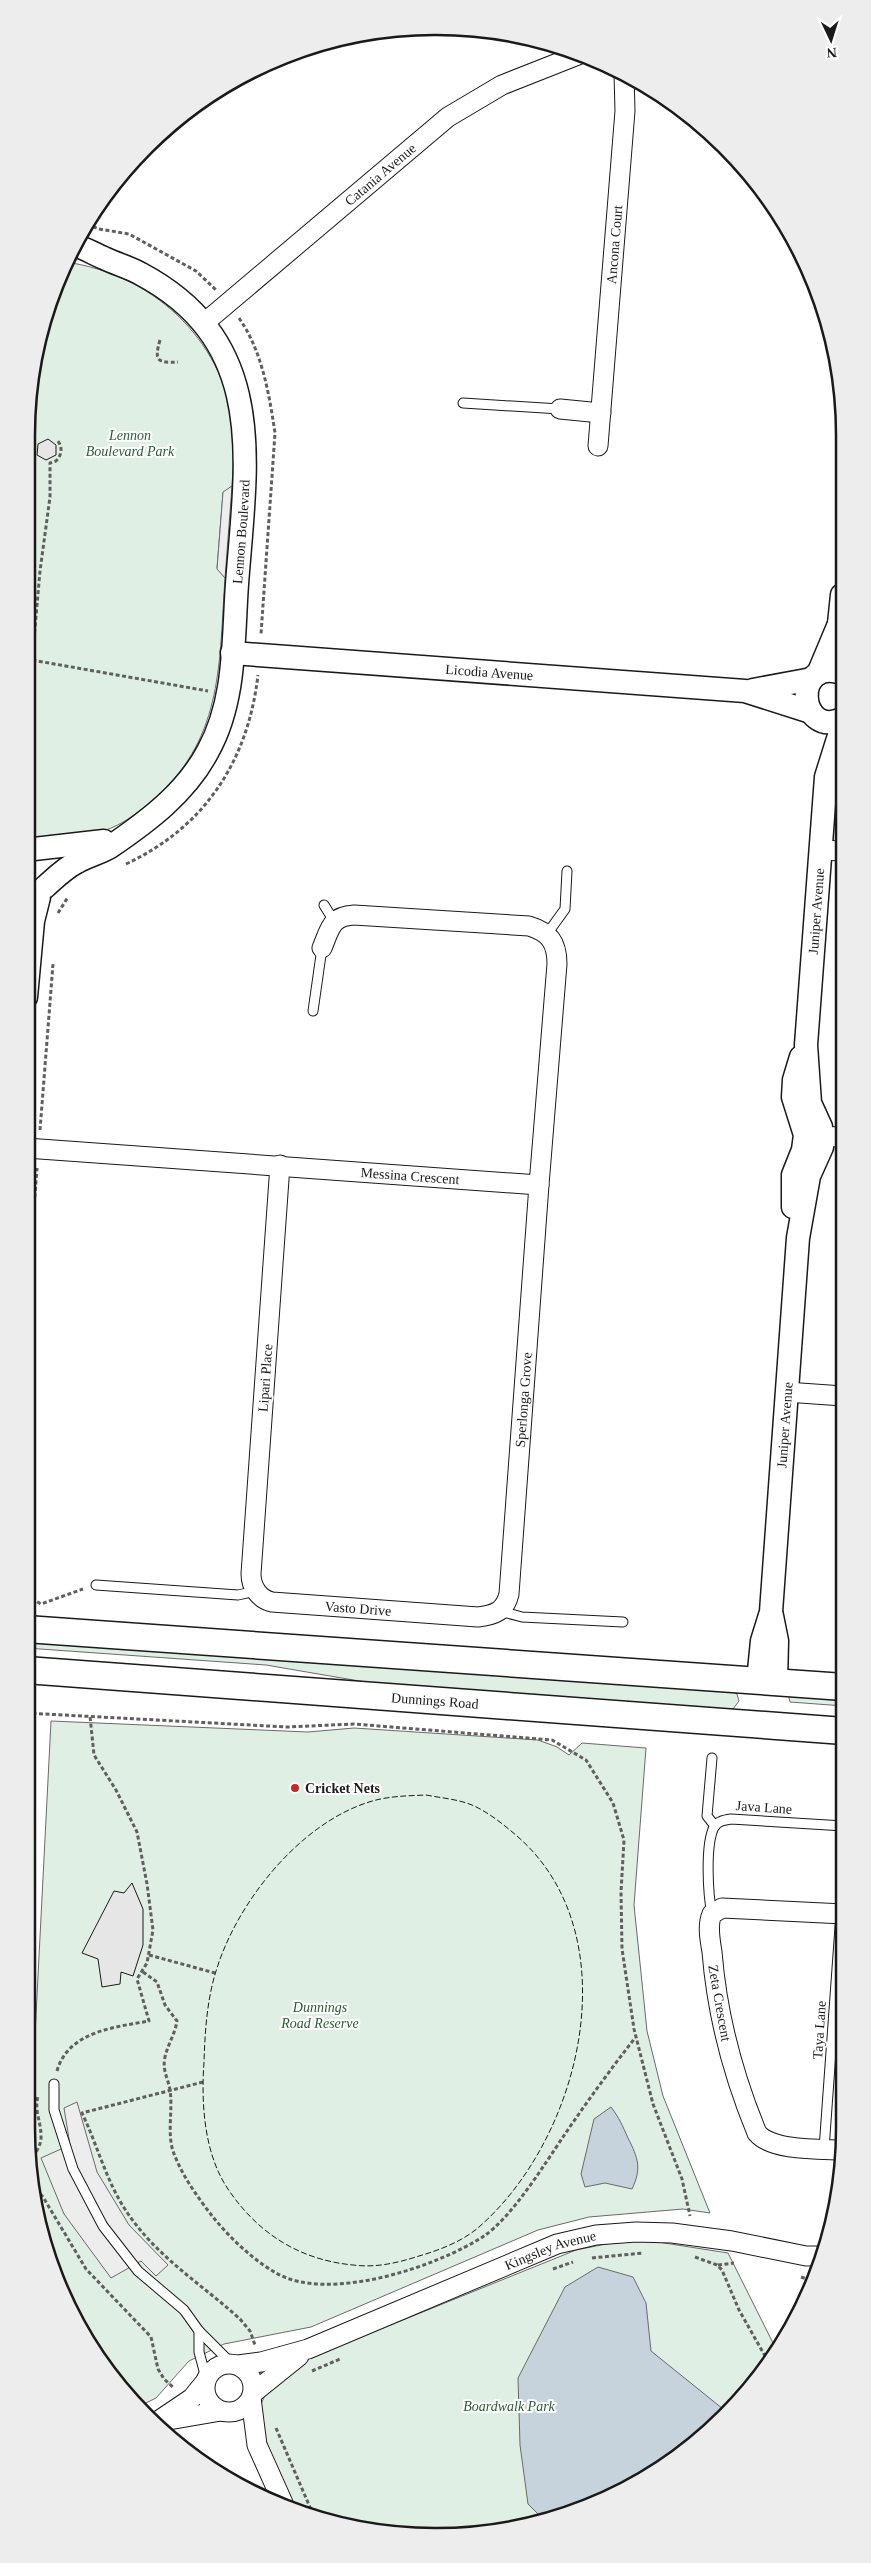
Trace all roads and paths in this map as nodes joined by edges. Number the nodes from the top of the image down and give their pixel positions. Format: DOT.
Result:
graph roads {
  1 [pos="570,58"];
  2 [pos="624,82"];
  3 [pos="94,227"];
  4 [pos="78,254"];
  5 [pos="228,302"];
  6 [pos="203,324"];
  7 [pos="160,340"];
  8 [pos="178,362"];
  9 [pos="463,403"];
  10 [pos="560,409"];
  11 [pos="601,413"];
  12 [pos="57,440"];
  13 [pos="598,446"];
  14 [pos="35,632"];
  15 [pos="836,637"];
  16 [pos="232,653"];
  17 [pos="260,655"];
  18 [pos="35,660"];
  19 [pos="836,671"];
  20 [pos="815,676"];
  21 [pos="745,691"];
  22 [pos="228,694"];
  23 [pos="254,698"];
  24 [pos="813,714"];
  25 [pos="836,721"];
  26 [pos="836,745"];
  27 [pos="826,777"];
  28 [pos="129,833"];
  29 [pos="35,840"];
  30 [pos="35,848"];
  31 [pos="820,850"];
  32 [pos="836,851"];
  33 [pos="120,866"];
  34 [pos="567,871"];
  35 [pos="72,892"];
  36 [pos="37,897"];
  37 [pos="324,905"];
  38 [pos="57,916"];
  39 [pos="334,921"];
  40 [pos="547,934"];
  41 [pos="322,948"];
  42 [pos="53,959"];
  43 [pos="313,1011"];
  44 [pos="35,1121"];
  45 [pos="823,1137"];
  46 [pos="35,1148"];
  47 [pos="280,1165"];
  48 [pos="539,1186"];
  49 [pos="786,1392"];
  50 [pos="836,1396"];
  51 [pos="96,1585"];
  52 [pos="256,1591"];
  53 [pos="35,1600"];
  54 [pos="500,1611"];
  55 [pos="623,1622"];
  56 [pos="35,1630"];
  57 [pos="35,1671"];
  58 [pos="767,1682"];
  59 [pos="836,1686"];
  60 [pos="35,1713"];
  61 [pos="90,1716"];
  62 [pos="763,1725"];
  63 [pos="836,1730"];
  64 [pos="712,1758"];
  65 [pos="836,1825"];
  66 [pos="715,1826"];
  67 [pos="712,1914"];
  68 [pos="836,1914"];
  69 [pos="149,1955"];
  70 [pos="144,1972"];
  71 [pos="215,1973"];
  72 [pos="636,2037"];
  73 [pos="836,2079"];
  74 [pos="202,2082"];
  75 [pos="54,2084"];
  76 [pos="170,2089"];
  77 [pos="35,2107"];
  78 [pos="36,2150"];
  79 [pos="833,2150"];
  80 [pos="41,2193"];
  81 [pos="693,2236"];
  82 [pos="651,2253"];
  83 [pos="686,2254"];
  84 [pos="585,2258"];
  85 [pos="814,2259"];
  86 [pos="577,2261"];
  87 [pos="552,2269"];
  88 [pos="199,2331"];
  89 [pos="308,2349"];
  90 [pos="345,2356"];
  91 [pos="765,2356"];
  92 [pos="261,2362"];
  93 [pos="234,2364"];
  94 [pos="305,2375"];
  95 [pos="205,2380"];
  96 [pos="175,2388"];
  97 [pos="252,2395"];
  98 [pos="223,2412"];
  99 [pos="161,2419"];
  100 [pos="163,2421"];
  101 [pos="274,2425"];
  102 [pos="256,2445"];
  103 [pos="280,2497"];
  104 [pos="310,2508"];
  1 -- 5 [label="street, Catania Avenue"];
  2 -- 11 [label="street, Ancona Court"];
  3 -- 5 [label="path"];
  4 -- 6 [label="street, Lennon Boulevard"];
  5 -- 6 [label="street, Catania Avenue"];
  5 -- 17 [label="path"];
  6 -- 16 [label="street, Lennon Boulevard"];
  7 -- 8 [label="path"];
  9 -- 10 [label="lane"];
  10 -- 11 [label="street"];
  11 -- 13 [label="street, Ancona Court"];
  12 -- 14 [label="path"];
  15 -- 20 [label="street"];
  16 -- 17 [label="street, Licodia Avenue"];
  16 -- 22 [label="street, Lennon Boulevard"];
  17 -- 21 [label="street, Licodia Avenue"];
  17 -- 23 [label="path"];
  18 -- 22 [label="path"];
  19 -- 20 [label="street, Licodia Avenue"];
  20 -- 21 [label="street, Licodia Avenue"];
  20 -- 24 [label="street, Juniper Avenue"];
  21 -- 24 [label="street, Licodia Avenue"];
  22 -- 23 [label="path"];
  22 -- 28 [label="street, Lennon Boulevard"];
  23 -- 33 [label="path"];
  24 -- 25 [label="street, Licodia Avenue"];
  24 -- 27 [label="street, Juniper Avenue"];
  26 -- 27 [label="street, Juniper Avenue"];
  27 -- 31 [label="street, Juniper Avenue"];
  28 -- 29 [label="street, Lennon Boulevard"];
  28 -- 36 [label="street, Lennon Boulevard"];
  30 -- 36 [label="street"];
  31 -- 32 [label="street"];
  31 -- 45 [label="street, Juniper Avenue"];
  34 -- 40 [label="lane"];
  35 -- 38 [label="path"];
  37 -- 39 [label="lane"];
  39 -- 40 [label="street"];
  39 -- 41 [label="street"];
  40 -- 48 [label="street"];
  41 -- 43 [label="lane"];
  42 -- 44 [label="path"];
  45 -- 49 [label="street, Juniper Avenue"];
  46 -- 47 [label="street, Messina Crescent"];
  47 -- 48 [label="street, Messina Crescent"];
  47 -- 52 [label="street, Lipari Place"];
  48 -- 54 [label="street, Sperlonga Grove"];
  49 -- 50 [label="street"];
  49 -- 58 [label="street, Juniper Avenue"];
  51 -- 52 [label="lane"];
  51 -- 53 [label="path"];
  52 -- 54 [label="street, Vasto Drive"];
  54 -- 55 [label="lane"];
  56 -- 58 [label="main road"];
  57 -- 62 [label="main road, Dunnings Road"];
  58 -- 59 [label="main road"];
  58 -- 62 [label="main road"];
  60 -- 61 [label="path"];
  61 -- 69 [label="path"];
  61 -- 72 [label="path"];
  62 -- 63 [label="main road, Dunnings Road"];
  64 -- 66 [label="lane"];
  65 -- 66 [label="lane, Java Lane"];
  66 -- 67 [label="lane"];
  67 -- 68 [label="street"];
  67 -- 79 [label="street, Zeta Crescent"];
  69 -- 70 [label="path"];
  69 -- 71 [label="path"];
  70 -- 75 [label="path"];
  70 -- 76 [label="path"];
  72 -- 76 [label="path"];
  72 -- 81 [label="path"];
  73 -- 79 [label="lane, Taya Lane"];
  74 -- 76 [label="path"];
  75 -- 88 [label="lane"];
  76 -- 92 [label="path"];
  77 -- 78 [label="path"];
  80 -- 96 [label="path"];
  81 -- 85 [label="street, Kingsley Avenue"];
  81 -- 89 [label="street, Kingsley Avenue"];
  82 -- 84 [label="path"];
  83 -- 91 [label="path"];
  86 -- 87 [label="path"];
  88 -- 93 [label="lane"];
  88 -- 95 [label="lane"];
  89 -- 92 [label="street, Kingsley Avenue"];
  89 -- 97 [label="street, Kingsley Avenue"];
  90 -- 94 [label="path"];
  92 -- 93 [label="street, Kingsley Avenue"];
  93 -- 95 [label="street"];
  93 -- 97 [label="street"];
  95 -- 98 [label="street"];
  95 -- 99 [label="street"];
  97 -- 98 [label="street"];
  97 -- 102 [label="street"];
  98 -- 100 [label="street"];
  98 -- 102 [label="street"];
  101 -- 104 [label="path"];
  102 -- 103 [label="street"];
}
